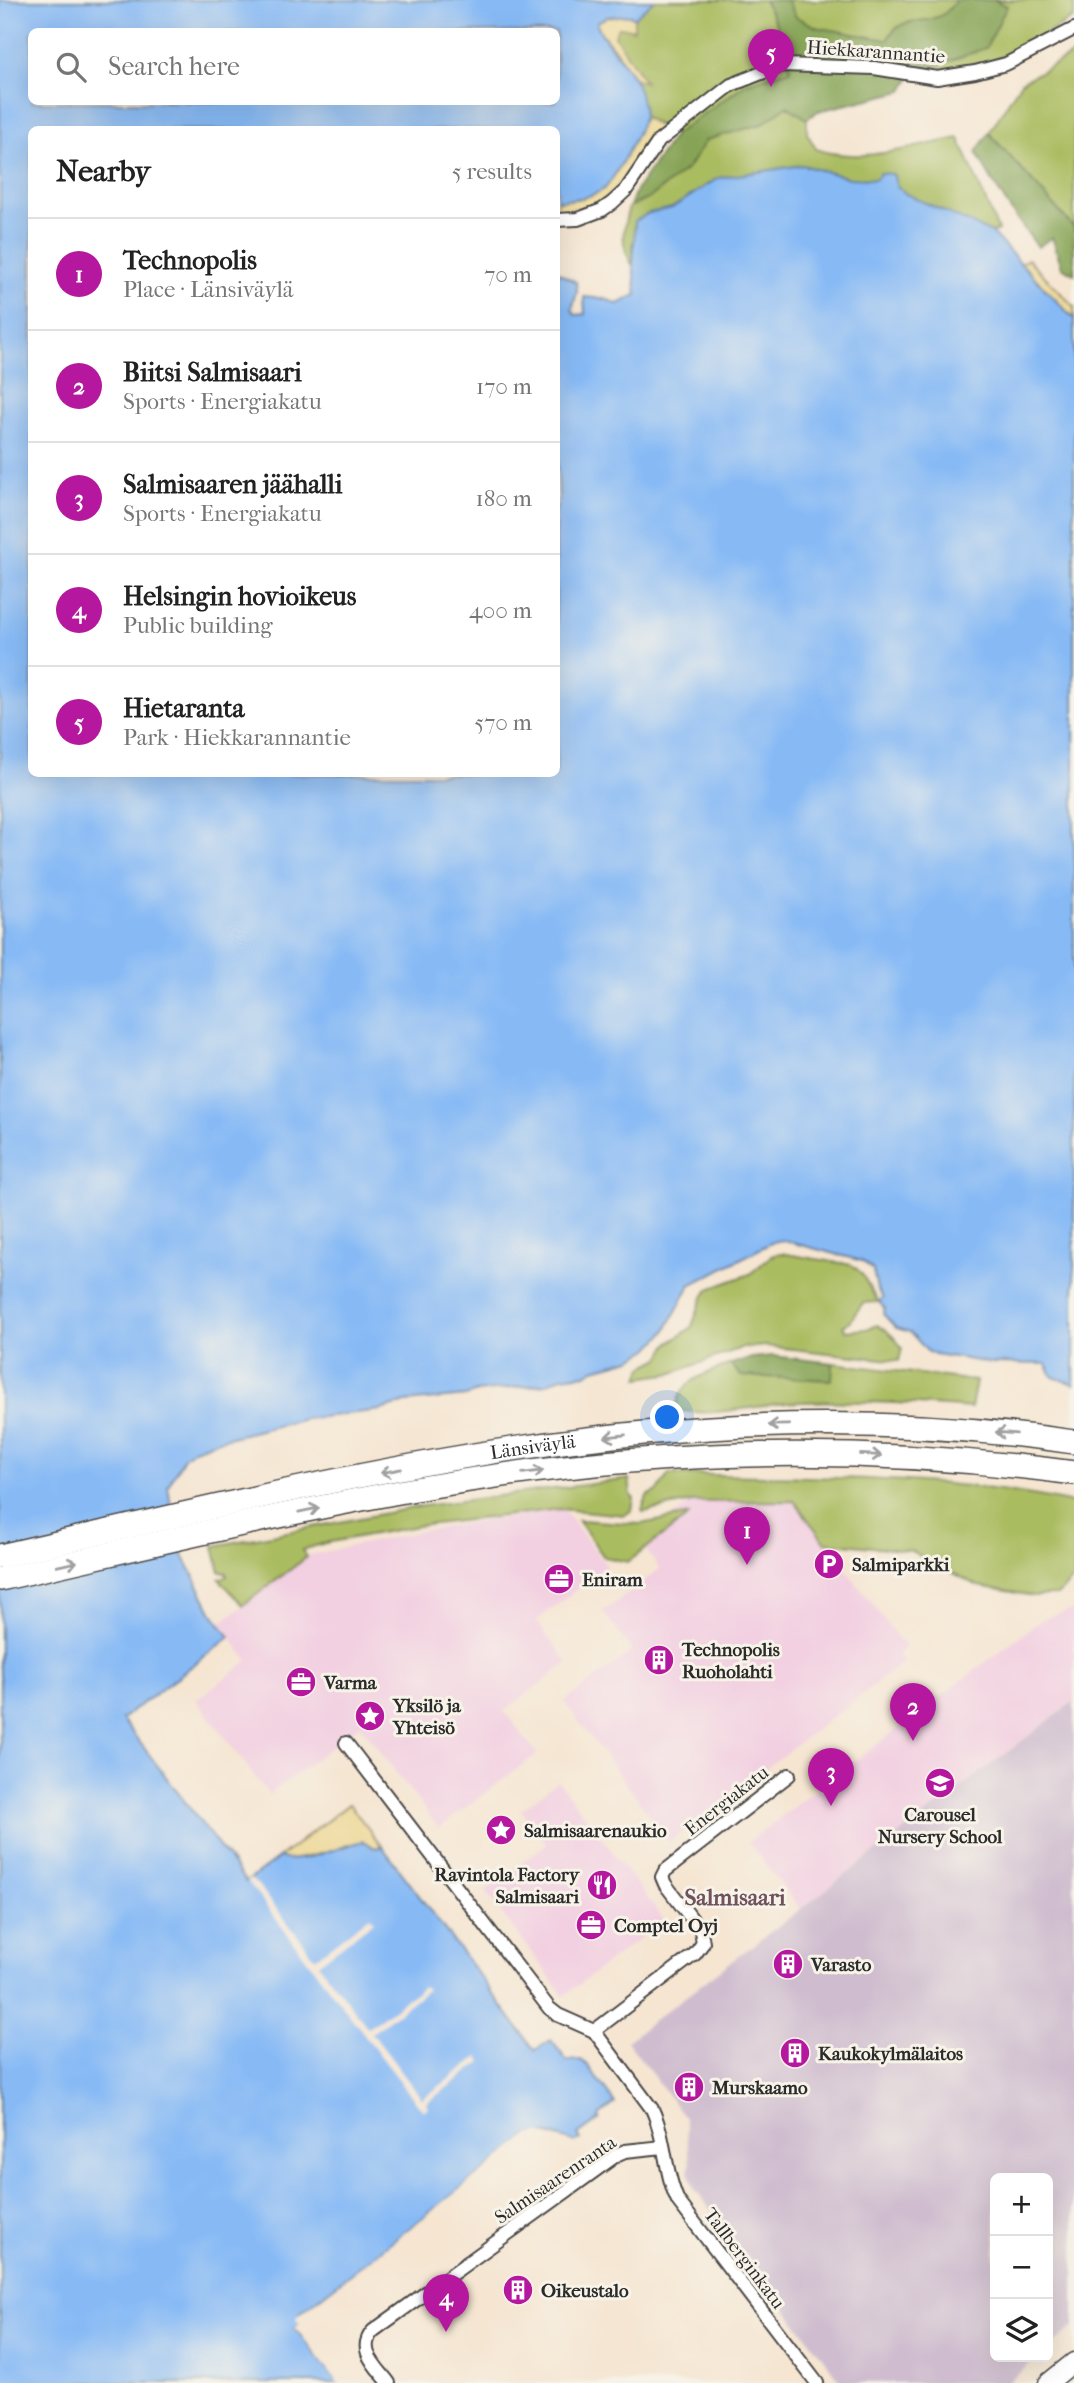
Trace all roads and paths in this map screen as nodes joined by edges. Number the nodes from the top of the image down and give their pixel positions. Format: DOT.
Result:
graph roads {
  1 [pos="1074,29"];
  2 [pos="560,220"];
  3 [pos="1074,1442"];
  4 [pos="1030,1467"];
  5 [pos="1074,1473"];
  6 [pos="1074,1483"];
  7 [pos="203,1522"];
  8 [pos="0,1556"];
  9 [pos="0,1579"];
  10 [pos="346,1743"];
  11 [pos="789,1775"];
  12 [pos="594,2031"];
  13 [pos="663,2147"];
  14 [pos="1074,2362"];
  15 [pos="389,2383"];
  16 [pos="817,2383"];
  17 [pos="1048,2383"];
  1 -- 2 [label="street, Hiekkarannantie"];
  3 -- 7 [label="highway, Länsiväylä, one-way"];
  4 -- 5 [label="highway, Länsiväylä"];
  4 -- 6 [label="highway"];
  7 -- 4 [label="highway, Länsiväylä, one-way"];
  7 -- 8 [label="highway, Länsiväylä"];
  9 -- 7 [label="highway, Länsiväylä, one-way"];
  10 -- 12 [label="street"];
  11 -- 12 [label="street, Energiakatu"];
  12 -- 13 [label="street"];
  13 -- 15 [label="street, Salmisaarenranta"];
  13 -- 16 [label="street, Tallberginkatu"];
  14 -- 17 [label="main road"];
}
